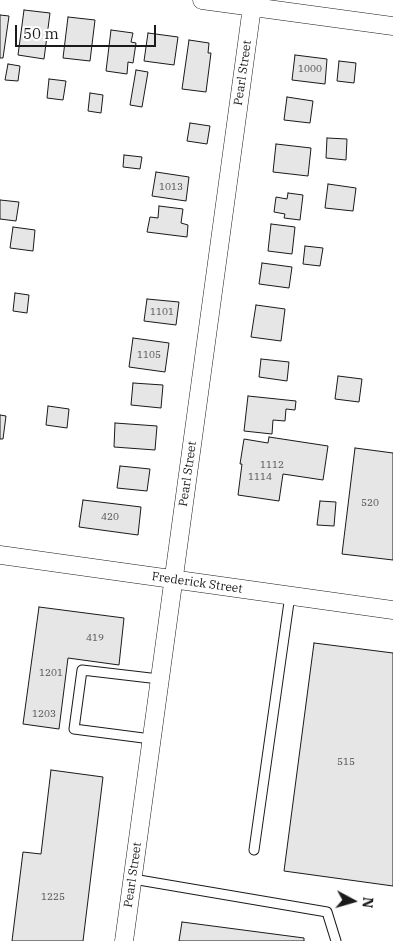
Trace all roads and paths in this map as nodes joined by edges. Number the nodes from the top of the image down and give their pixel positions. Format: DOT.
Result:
graph roads {
  1 [pos="202,0"];
  2 [pos="252,7"];
  3 [pos="393,26"];
  4 [pos="0,556"];
  5 [pos="174,579"];
  6 [pos="290,596"];
  7 [pos="393,610"];
  8 [pos="159,679"];
  9 [pos="151,739"];
  10 [pos="254,850"];
  11 [pos="133,878"];
  12 [pos="124,941"];
  13 [pos="336,941"];
  1 -- 2 [label="street"];
  2 -- 3 [label="street"];
  2 -- 5 [label="street, Pearl Street"];
  4 -- 5 [label="street, Frederick Street"];
  5 -- 6 [label="street, Frederick Street"];
  5 -- 8 [label="street, Pearl Street"];
  6 -- 7 [label="street, Frederick Street"];
  6 -- 10 [label="lane"];
  8 -- 9 [label="street, Pearl Street"];
  8 -- 9 [label="lane"];
  9 -- 11 [label="street, Pearl Street"];
  11 -- 12 [label="street, Pearl Street"];
  11 -- 13 [label="lane"];
}
